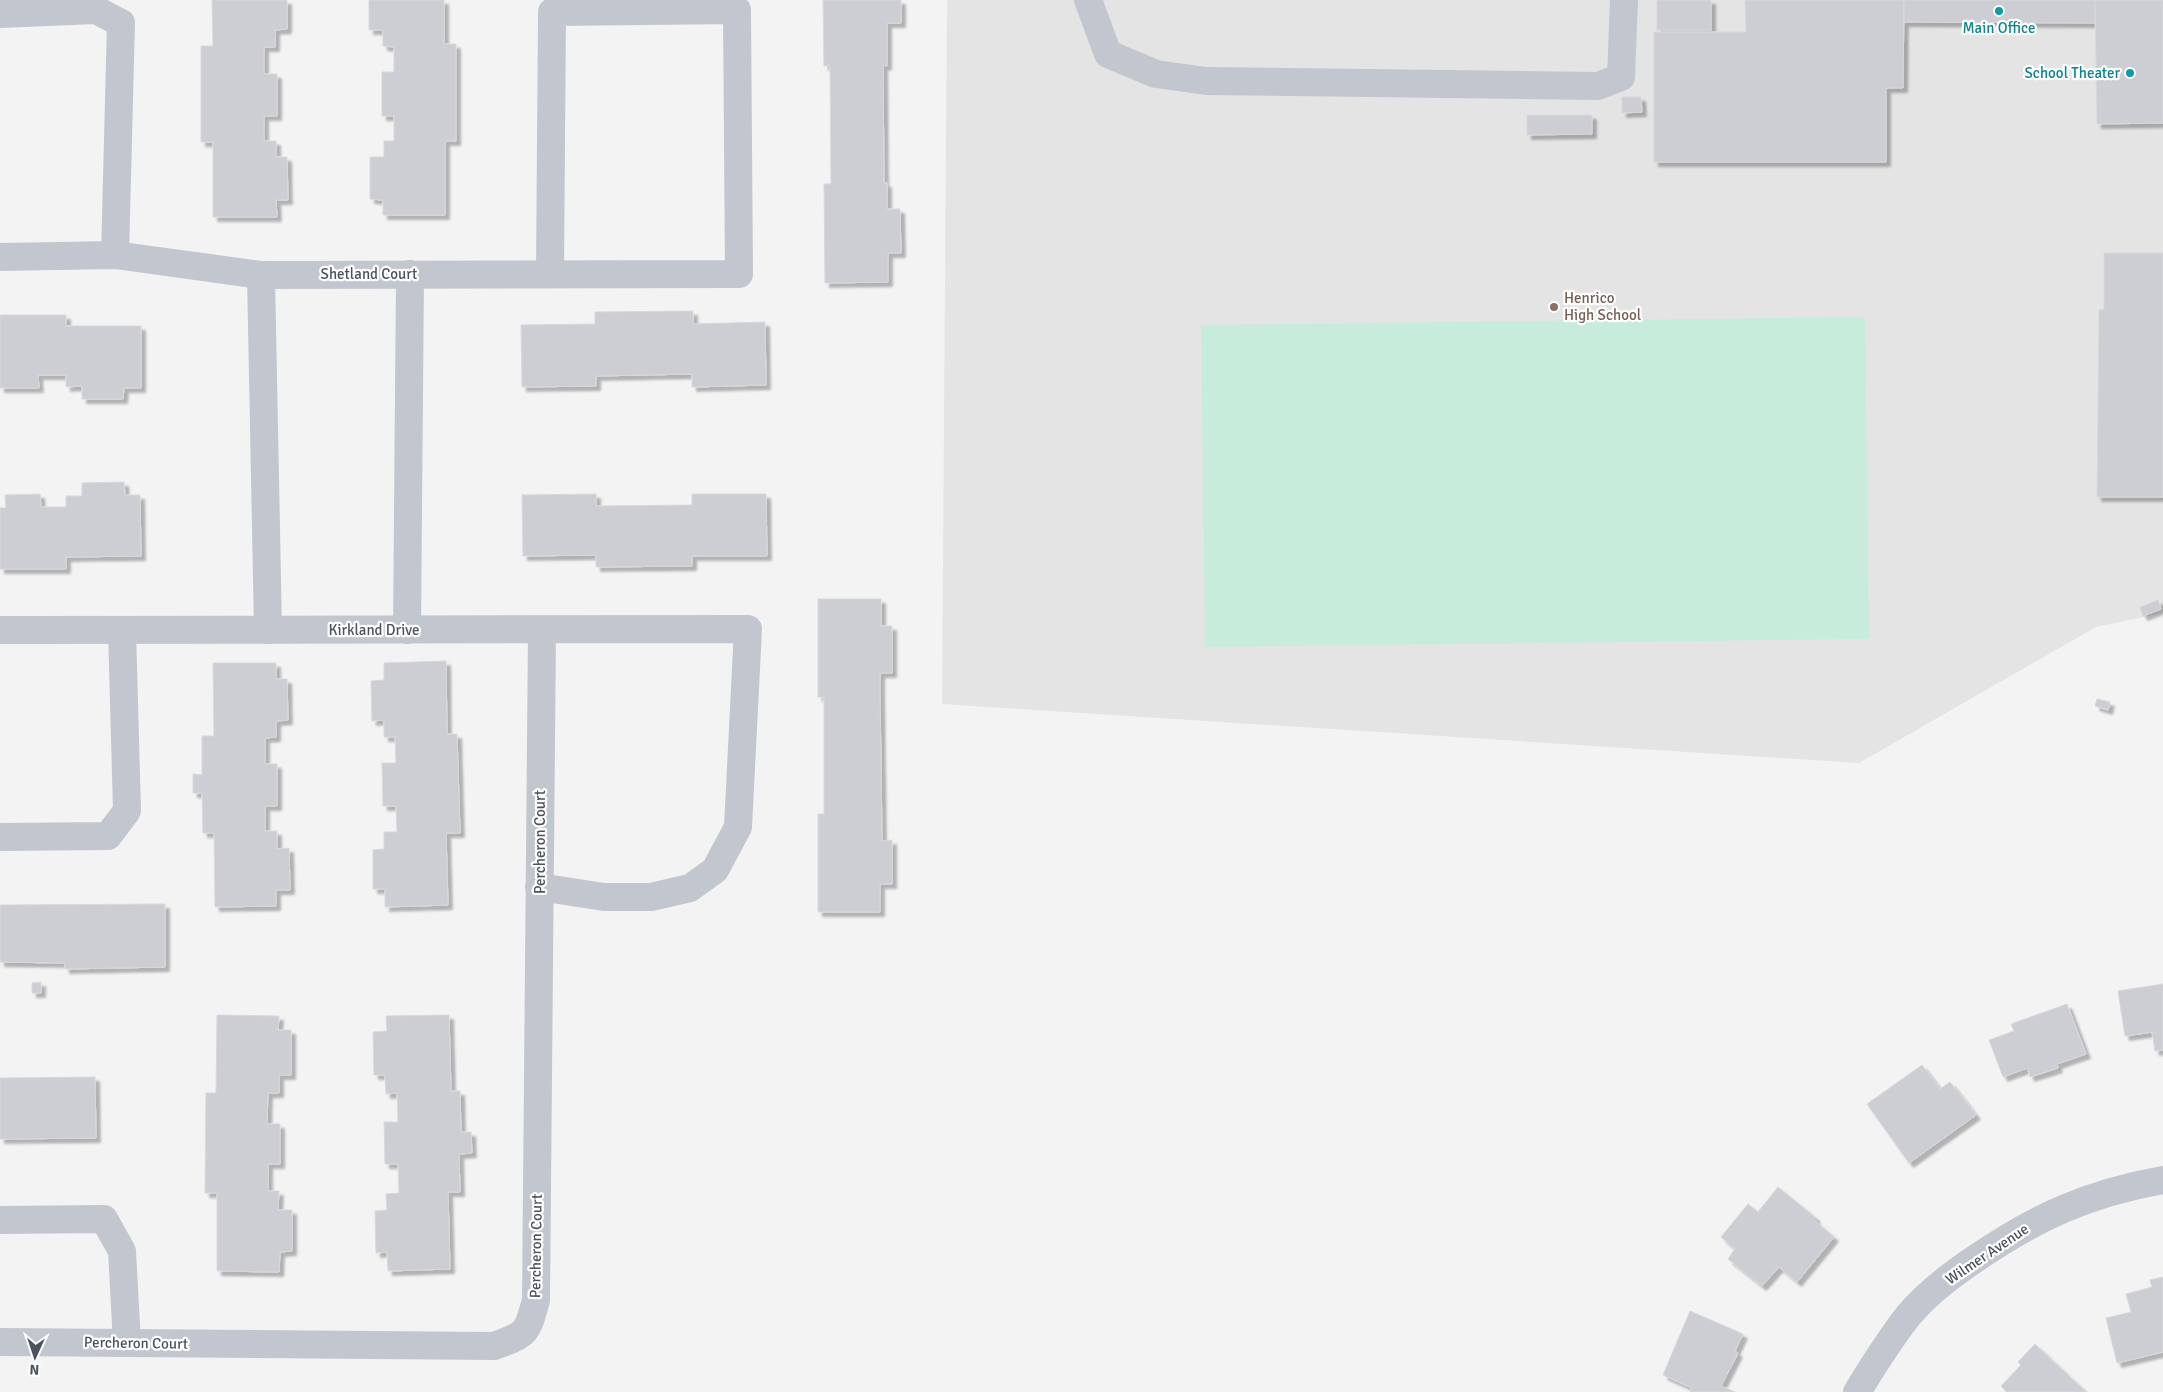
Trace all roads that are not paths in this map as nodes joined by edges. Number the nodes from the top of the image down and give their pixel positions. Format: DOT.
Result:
graph roads {
  1 [pos="1088,0"];
  2 [pos="1624,0"];
  3 [pos="0,14"];
  4 [pos="115,255"];
  5 [pos="0,257"];
  6 [pos="261,274"];
  7 [pos="410,274"];
  8 [pos="550,274"];
  9 [pos="0,630"];
  10 [pos="122,630"];
  11 [pos="268,630"];
  12 [pos="407,630"];
  13 [pos="542,630"];
  14 [pos="0,837"];
  15 [pos="540,887"];
  16 [pos="2163,1180"];
  17 [pos="0,1220"];
  18 [pos="0,1342"];
  19 [pos="127,1343"];
  20 [pos="1857,1392"];
  1 -- 2 [label="street"];
  3 -- 4 [label="street"];
  4 -- 5 [label="street, Shetland Court"];
  4 -- 6 [label="street, Shetland Court"];
  6 -- 7 [label="street, Shetland Court"];
  6 -- 11 [label="street"];
  7 -- 8 [label="street, Shetland Court"];
  7 -- 12 [label="street"];
  8 -- 8 [label="street, Shetland Court"];
  9 -- 10 [label="street, Kirkland Drive"];
  10 -- 11 [label="street, Kirkland Drive"];
  10 -- 14 [label="street"];
  11 -- 12 [label="street, Kirkland Drive"];
  12 -- 13 [label="street, Kirkland Drive"];
  13 -- 15 [label="street, Percheron Court"];
  13 -- 15 [label="street, Kirkland Drive"];
  15 -- 19 [label="street, Percheron Court"];
  16 -- 20 [label="street, Wilmer Avenue"];
  17 -- 19 [label="street"];
  18 -- 19 [label="street, Percheron Court"];
}
